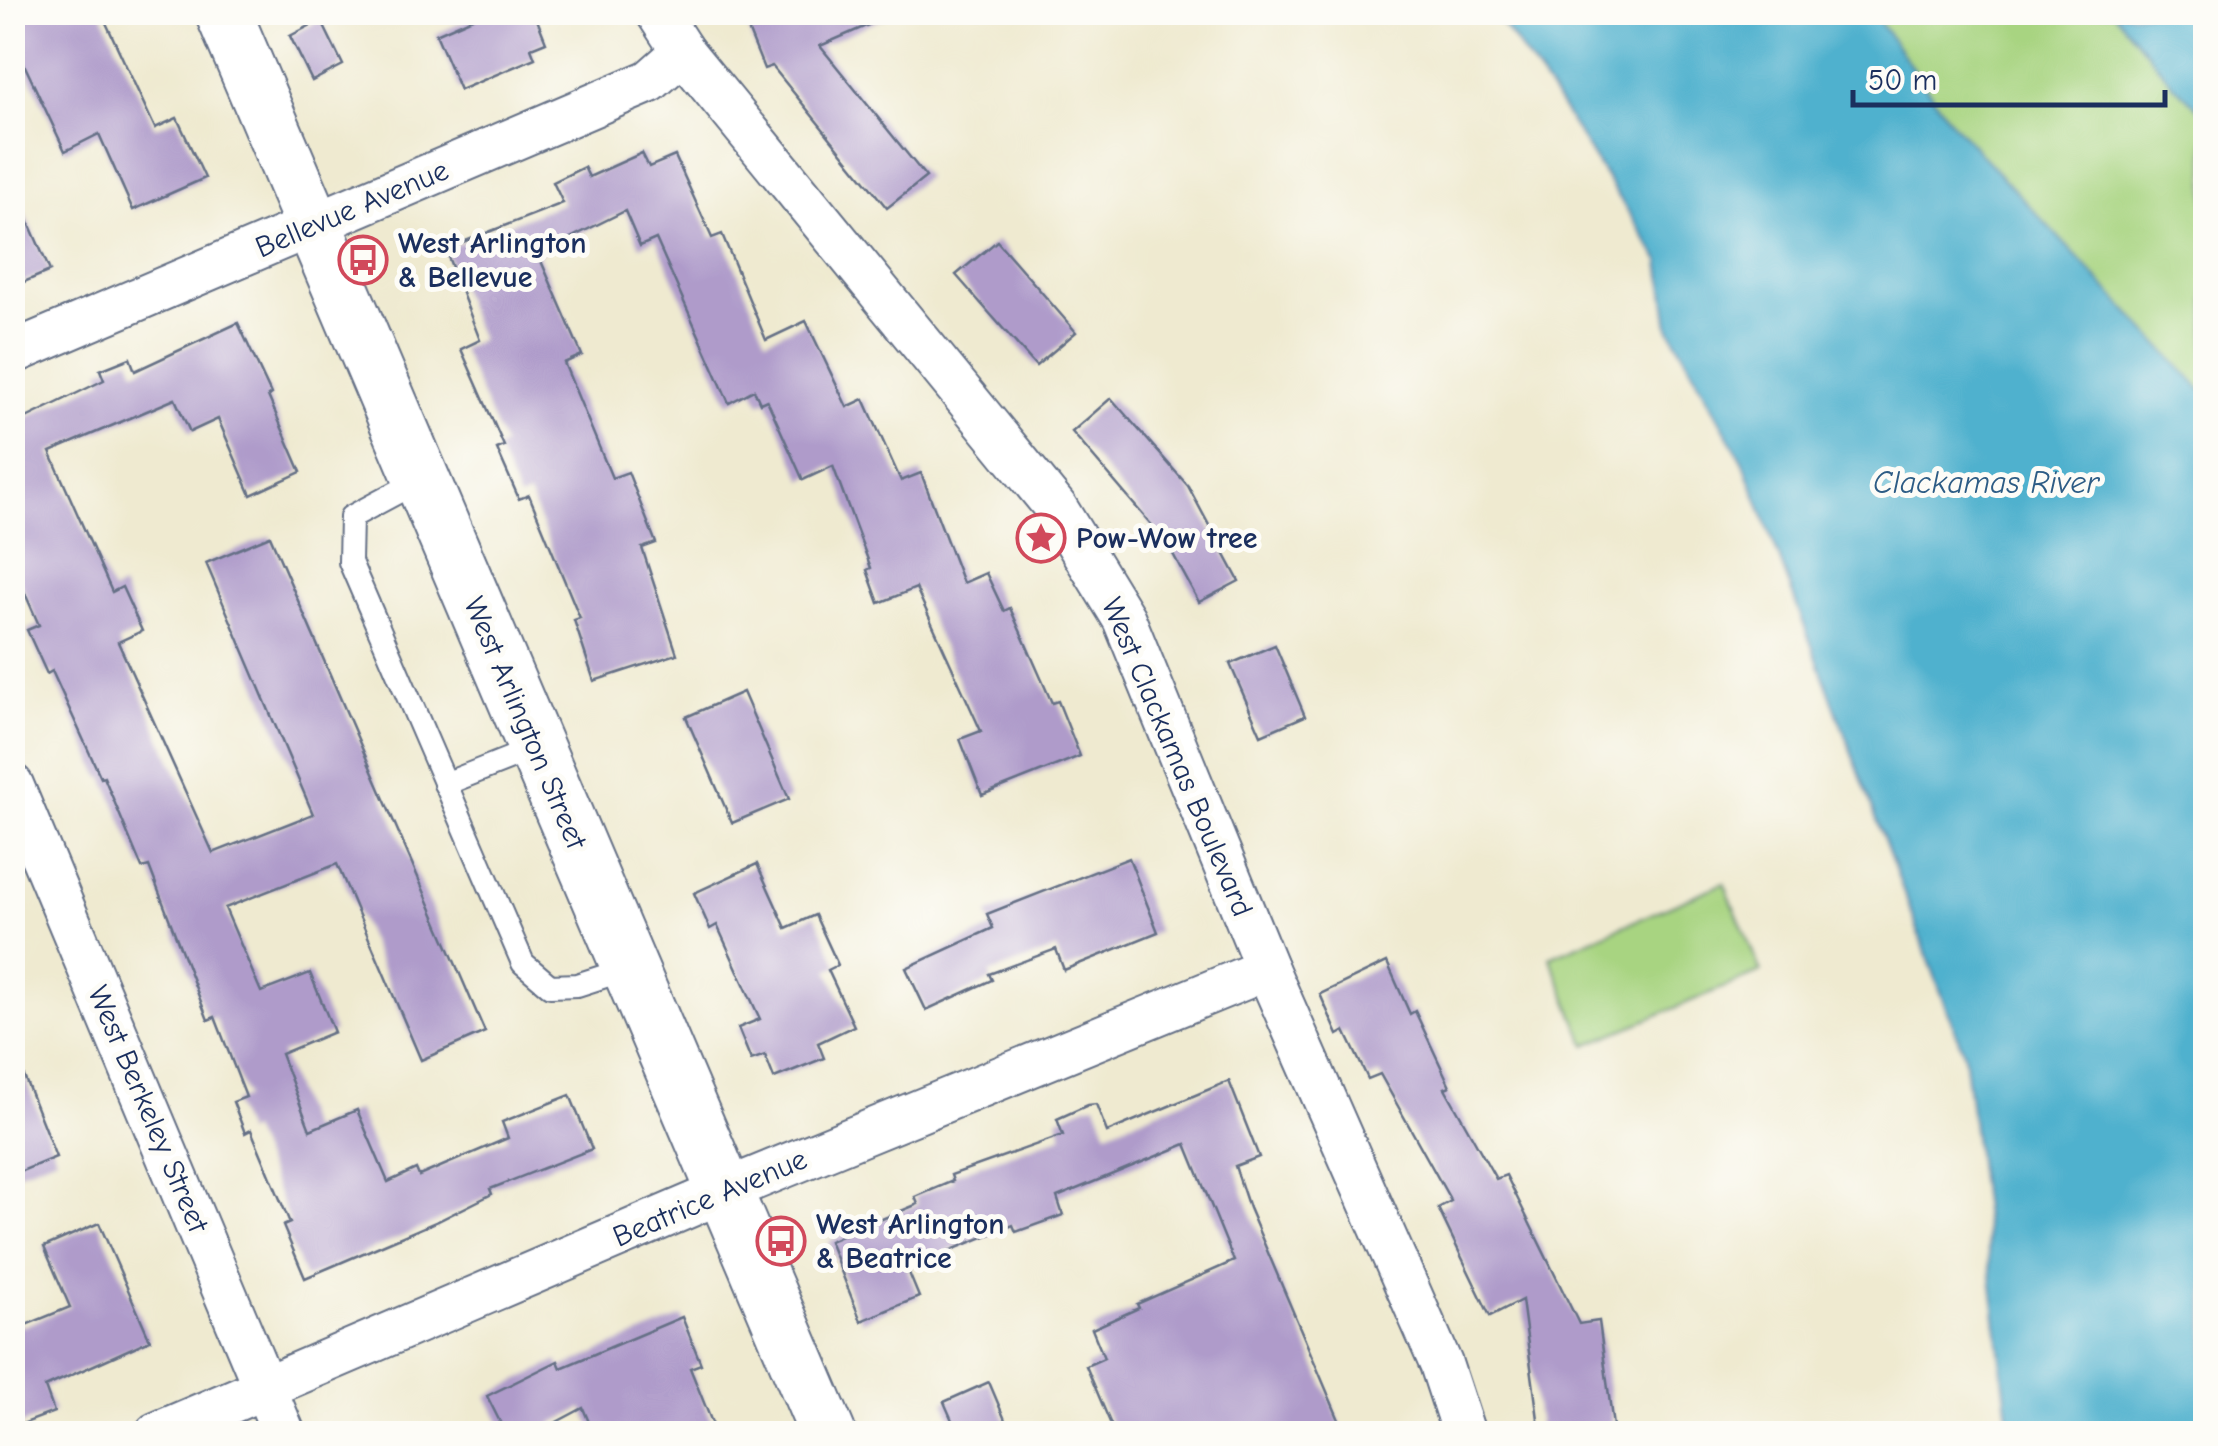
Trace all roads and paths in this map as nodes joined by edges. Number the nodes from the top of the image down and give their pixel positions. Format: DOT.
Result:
graph roads {
  1 [pos="222,12"];
  2 [pos="657,12"];
  3 [pos="683,52"];
  4 [pos="314,226"];
  5 [pos="12,353"];
  6 [pos="422,479"];
  7 [pos="536,748"];
  8 [pos="445,784"];
  9 [pos="12,785"];
  10 [pos="630,968"];
  11 [pos="1267,969"];
  12 [pos="724,1190"];
  13 [pos="264,1388"];
  14 [pos="156,1434"];
  15 [pos="284,1434"];
  16 [pos="828,1434"];
  17 [pos="1464,1434"];
  1 -- 4 [label="main road, West Arlington Street"];
  2 -- 3 [label="street, West Clackamas Boulevard"];
  3 -- 4 [label="street, Bellevue Avenue"];
  3 -- 11 [label="street, West Clackamas Boulevard"];
  4 -- 5 [label="street, Bellevue Avenue"];
  4 -- 6 [label="main road, West Arlington Street"];
  6 -- 7 [label="main road, West Arlington Street"];
  6 -- 8 [label="lane"];
  7 -- 8 [label="lane"];
  7 -- 10 [label="main road, West Arlington Street"];
  8 -- 10 [label="lane"];
  9 -- 13 [label="street, West Berkeley Street"];
  10 -- 12 [label="main road, West Arlington Street"];
  11 -- 12 [label="street, Beatrice Avenue"];
  11 -- 17 [label="street, West Clackamas Boulevard"];
  12 -- 13 [label="street, Beatrice Avenue"];
  12 -- 16 [label="main road, West Arlington Street"];
  13 -- 14 [label="street, Beatrice Avenue"];
  13 -- 15 [label="street, West Berkeley Street"];
}
